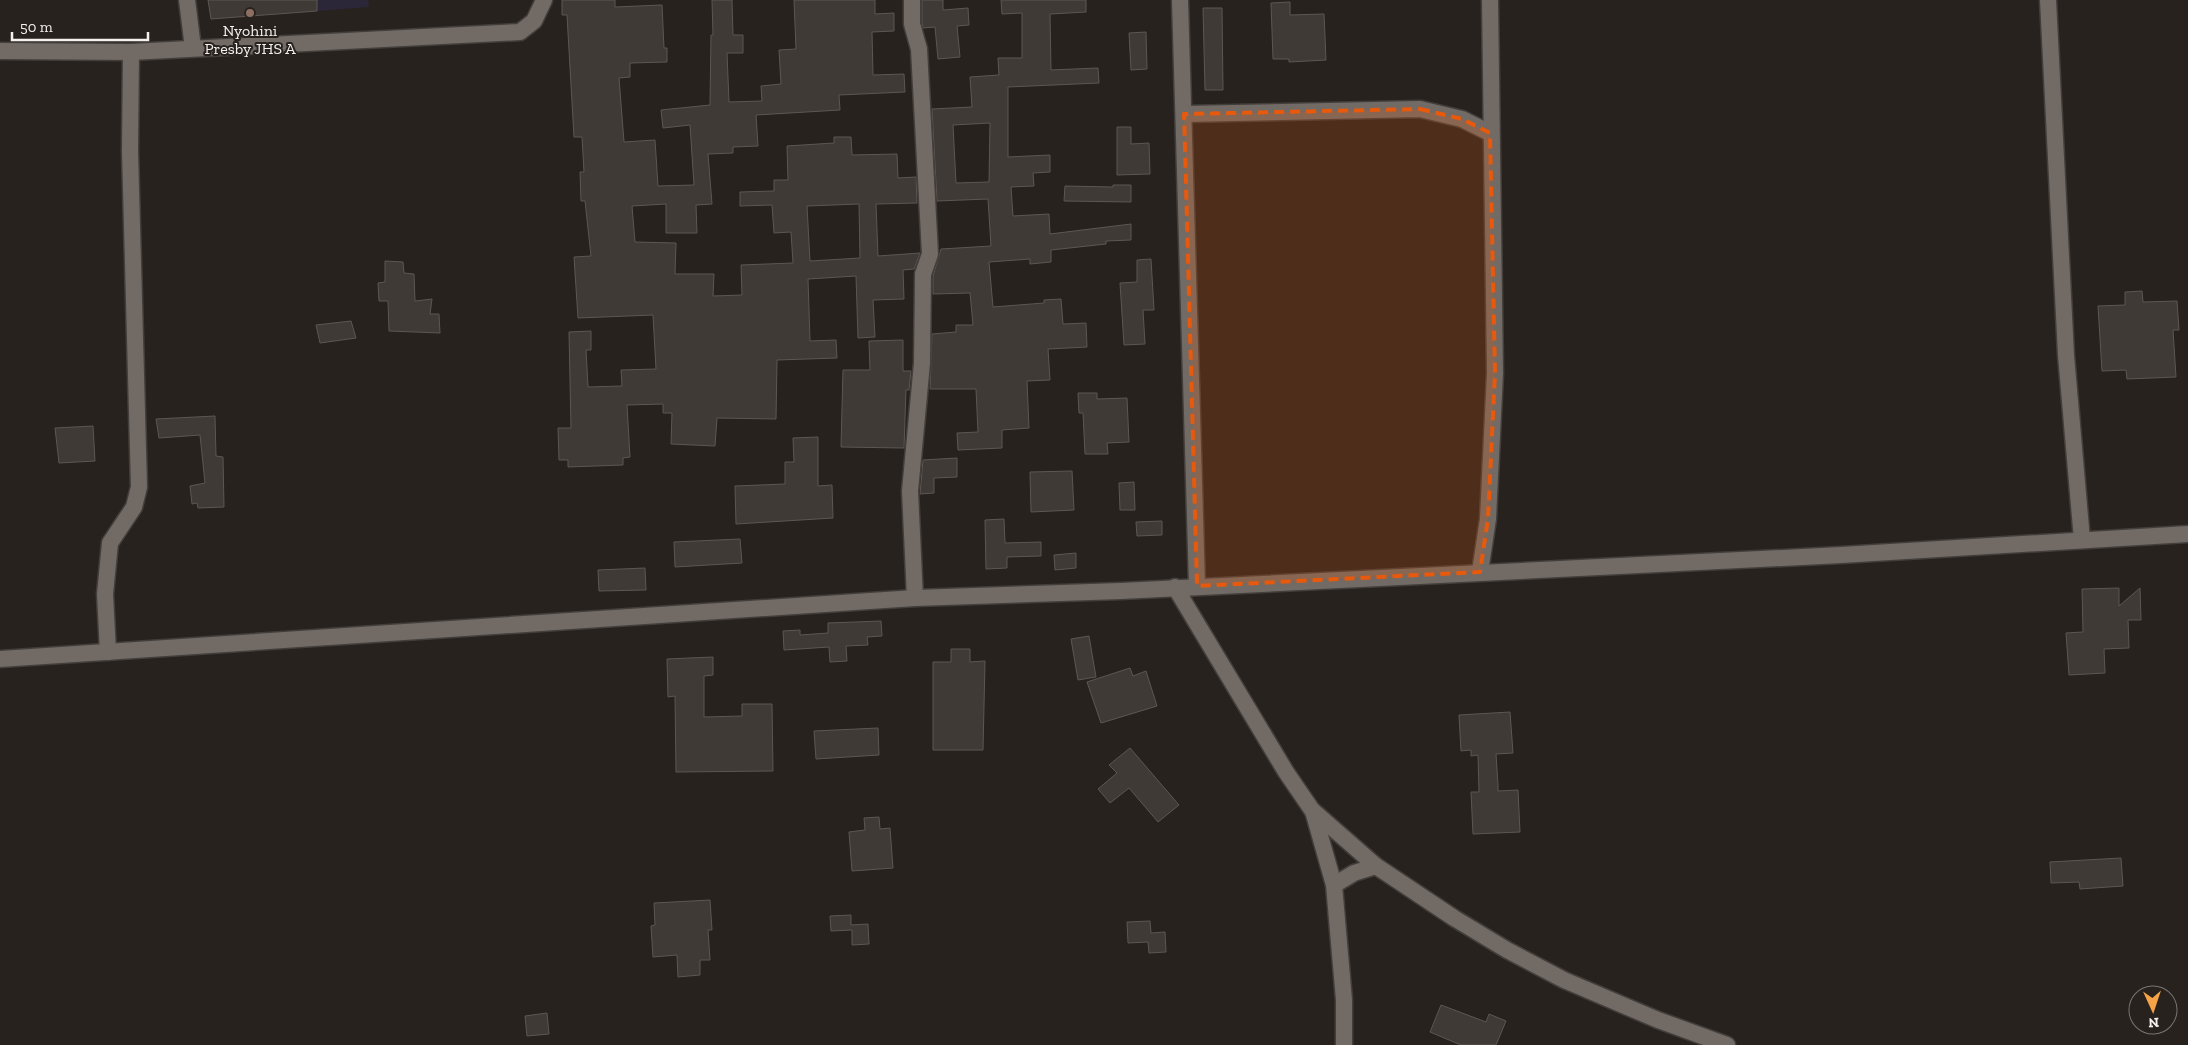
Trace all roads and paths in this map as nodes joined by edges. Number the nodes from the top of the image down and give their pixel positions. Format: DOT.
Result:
graph roads {
  1 [pos="187,0"];
  2 [pos="544,0"];
  3 [pos="912,0"];
  4 [pos="1180,0"];
  5 [pos="1490,0"];
  6 [pos="2048,0"];
  7 [pos="193,48"];
  8 [pos="0,51"];
  9 [pos="131,52"];
  10 [pos="1184,114"];
  11 [pos="1490,133"];
  12 [pos="2188,534"];
  13 [pos="2082,540"];
  14 [pos="1480,572"];
  15 [pos="1197,586"];
  16 [pos="1175,587"];
  17 [pos="916,598"];
  18 [pos="108,652"];
  19 [pos="0,659"];
  20 [pos="1312,810"];
  21 [pos="1376,866"];
  22 [pos="1334,885"];
  23 [pos="1344,1045"];
  24 [pos="1727,1045"];
  1 -- 7 [label="street"];
  2 -- 7 [label="street"];
  3 -- 17 [label="street"];
  4 -- 10 [label="street"];
  5 -- 11 [label="street"];
  6 -- 13 [label="street"];
  7 -- 9 [label="street"];
  8 -- 9 [label="street"];
  9 -- 18 [label="street"];
  10 -- 11 [label="street"];
  10 -- 15 [label="street"];
  11 -- 14 [label="street"];
  12 -- 13 [label="street"];
  13 -- 14 [label="street"];
  14 -- 15 [label="street"];
  15 -- 16 [label="street"];
  16 -- 17 [label="street"];
  16 -- 20 [label="street"];
  17 -- 18 [label="street"];
  18 -- 19 [label="street"];
  20 -- 21 [label="street"];
  20 -- 22 [label="street"];
  21 -- 22 [label="street"];
  21 -- 24 [label="street"];
  22 -- 23 [label="street"];
}
